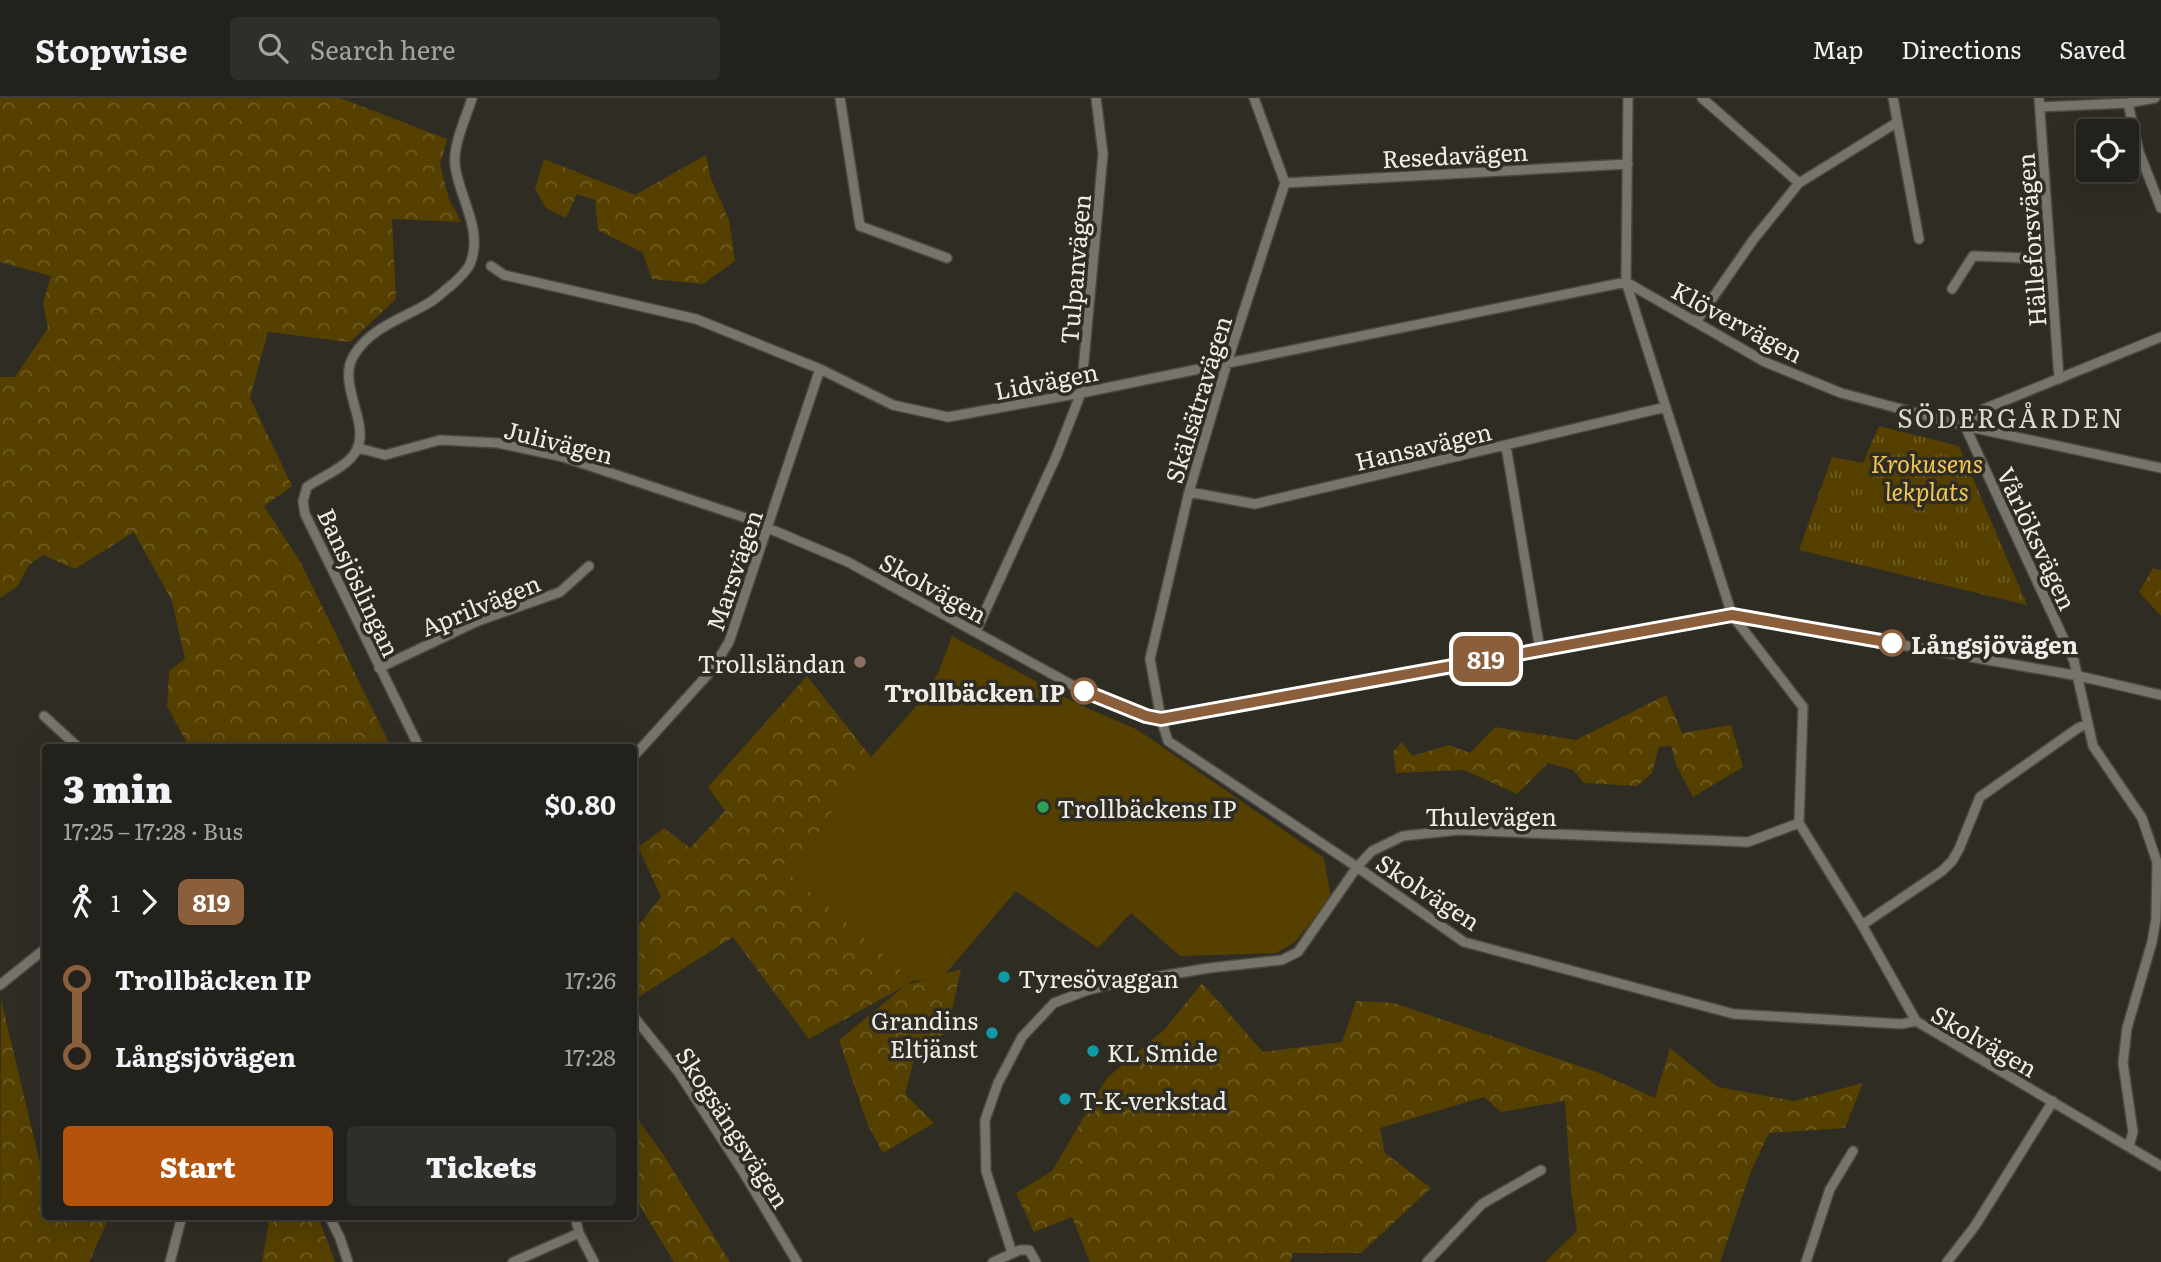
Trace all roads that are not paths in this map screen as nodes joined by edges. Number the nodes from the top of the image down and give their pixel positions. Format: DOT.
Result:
graph roads {
  1 [pos="472,98"];
  2 [pos="839,98"];
  3 [pos="1096,98"];
  4 [pos="1254,98"];
  5 [pos="1628,98"];
  6 [pos="1702,98"];
  7 [pos="1893,98"];
  8 [pos="2155,98"];
  9 [pos="2040,102"];
  10 [pos="2127,103"];
  11 [pos="1896,123"];
  12 [pos="1628,163"];
  13 [pos="1285,183"];
  14 [pos="1799,183"];
  15 [pos="2161,208"];
  16 [pos="1919,239"];
  17 [pos="947,258"];
  18 [pos="2051,259"];
  19 [pos="491,265"];
  20 [pos="1626,282"];
  21 [pos="1952,289"];
  22 [pos="1696,322"];
  23 [pos="2161,337"];
  24 [pos="1227,363"];
  25 [pos="820,369"];
  26 [pos="2059,379"];
  27 [pos="1081,393"];
  28 [pos="1666,407"];
  29 [pos="1965,426"];
  30 [pos="1506,446"];
  31 [pos="358,448"];
  32 [pos="2161,468"];
  33 [pos="1189,492"];
  34 [pos="746,518"];
  35 [pos="768,528"];
  36 [pos="589,566"];
  37 [pos="1732,615"];
  38 [pos="976,631"];
  39 [pos="1540,650"];
  40 [pos="379,668"];
  41 [pos="2079,676"];
  42 [pos="2161,695"];
  43 [pos="44,716"];
  44 [pos="1161,719"];
  45 [pos="2087,724"];
  46 [pos="75,744"];
  47 [pos="417,744"];
  48 [pos="637,753"];
  49 [pos="1799,823"];
  50 [pos="2159,862"];
  51 [pos="1357,867"];
  52 [pos="1861,925"];
  53 [pos="42,950"];
  54 [pos="0,985"];
  55 [pos="637,1021"];
  56 [pos="1916,1021"];
  57 [pos="2053,1101"];
  58 [pos="2129,1146"];
  59 [pos="1853,1151"];
  60 [pos="2161,1166"];
  61 [pos="1541,1170"];
  62 [pos="181,1220"];
  63 [pos="331,1220"];
  64 [pos="576,1220"];
  65 [pos="579,1233"];
  66 [pos="1012,1252"];
  67 [pos="170,1262"];
  68 [pos="348,1262"];
  69 [pos="513,1262"];
  70 [pos="594,1262"];
  71 [pos="797,1262"];
  72 [pos="993,1262"];
  73 [pos="1036,1262"];
  74 [pos="1427,1262"];
  75 [pos="1806,1262"];
  76 [pos="1947,1262"];
  1 -- 31 [label="street"];
  2 -- 17 [label="street"];
  3 -- 27 [label="street, Tulpanvägen"];
  4 -- 13 [label="street"];
  5 -- 12 [label="street"];
  6 -- 14 [label="street"];
  7 -- 11 [label="street"];
  8 -- 10 [label="street"];
  9 -- 10 [label="street"];
  9 -- 18 [label="street, Hälleforsvägen"];
  10 -- 15 [label="street"];
  11 -- 14 [label="street"];
  11 -- 16 [label="street"];
  12 -- 13 [label="street, Resedavägen"];
  12 -- 20 [label="street"];
  13 -- 24 [label="street, Skälsätravägen"];
  14 -- 22 [label="street"];
  18 -- 21 [label="street"];
  18 -- 26 [label="street, Hälleforsvägen"];
  19 -- 25 [label="street, Lidvägen"];
  20 -- 22 [label="street, Klövervägen"];
  20 -- 24 [label="street, Lidvägen"];
  20 -- 28 [label="street"];
  22 -- 29 [label="street, Klövervägen"];
  23 -- 26 [label="street"];
  24 -- 27 [label="street, Lidvägen"];
  24 -- 33 [label="street, Skälsätravägen"];
  25 -- 27 [label="street, Lidvägen"];
  25 -- 35 [label="street, Marsvägen"];
  26 -- 29 [label="street"];
  27 -- 38 [label="street, Tulpanvägen"];
  28 -- 30 [label="street, Hansavägen"];
  28 -- 37 [label="street"];
  29 -- 32 [label="street, Klövervägen"];
  29 -- 41 [label="street, Vårlöksvägen"];
  30 -- 33 [label="street, Hansavägen"];
  30 -- 39 [label="street"];
  31 -- 34 [label="street, Julivägen"];
  31 -- 40 [label="street, Bansjöslingan"];
  33 -- 44 [label="street, Skälsätravägen"];
  35 -- 38 [label="street, Skolvägen"];
  35 -- 48 [label="street, Marsvägen"];
  36 -- 40 [label="street, Aprilvägen"];
  37 -- 39 [label="street"];
  37 -- 41 [label="street"];
  37 -- 49 [label="street"];
  38 -- 44 [label="street, Skolvägen"];
  39 -- 44 [label="street"];
  40 -- 47 [label="street, Bansjöslingan"];
  41 -- 42 [label="street"];
  41 -- 45 [label="street, Vårlöksvägen"];
  43 -- 46 [label="street"];
  44 -- 51 [label="street, Skolvägen"];
  45 -- 50 [label="street, Vårlöksvägen"];
  45 -- 52 [label="street"];
  49 -- 51 [label="street, Thulevägen"];
  49 -- 52 [label="street"];
  50 -- 58 [label="street, Vårlöksvägen"];
  51 -- 56 [label="street, Skolvägen"];
  51 -- 66 [label="street, Thulevägen"];
  52 -- 56 [label="street"];
  53 -- 54 [label="street"];
  55 -- 71 [label="street, Skogsängsvägen"];
  56 -- 57 [label="street, Skolvägen"];
  57 -- 58 [label="street, Skolvägen"];
  57 -- 76 [label="street"];
  58 -- 60 [label="street, Skolvägen"];
  59 -- 75 [label="street"];
  61 -- 74 [label="street"];
  62 -- 67 [label="street"];
  63 -- 68 [label="street"];
  64 -- 65 [label="street"];
  65 -- 69 [label="street"];
  65 -- 70 [label="street"];
  66 -- 72 [label="street"];
  66 -- 73 [label="street"];
}
